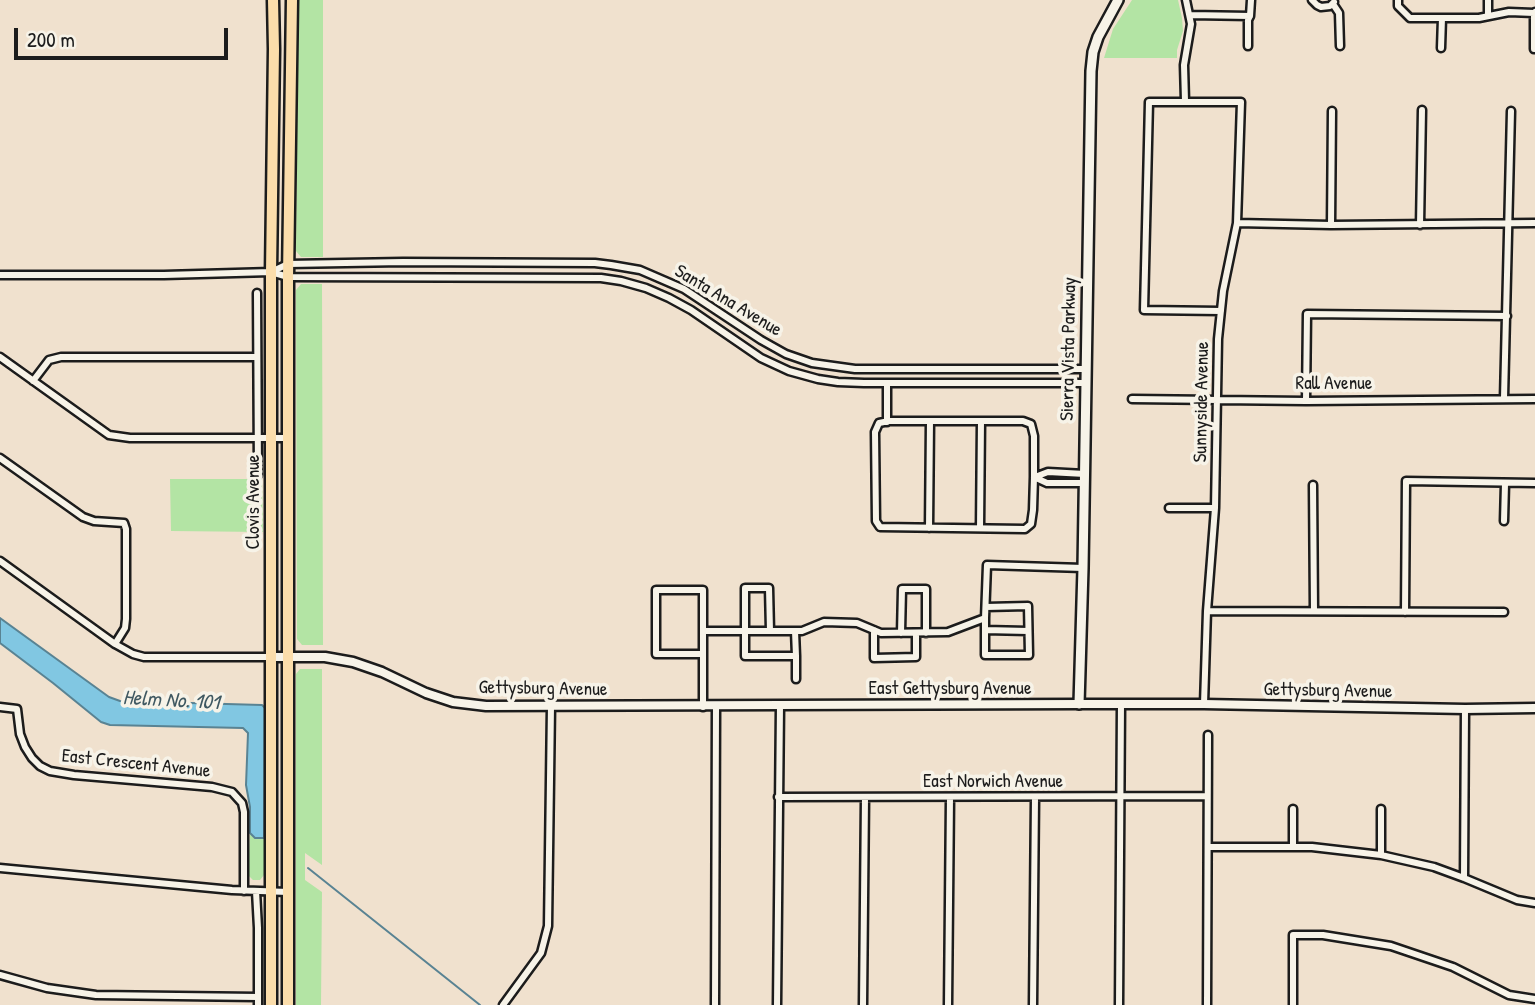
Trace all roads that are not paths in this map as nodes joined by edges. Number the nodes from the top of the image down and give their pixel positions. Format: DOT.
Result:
graph roads {
  1 [pos="273,0"];
  2 [pos="292,0"];
  3 [pos="1118,0"];
  4 [pos="1186,0"];
  5 [pos="1251,0"];
  6 [pos="1312,0"];
  7 [pos="1398,0"];
  8 [pos="1488,0"];
  9 [pos="1334,2"];
  10 [pos="1535,13"];
  11 [pos="1190,15"];
  12 [pos="1250,16"];
  13 [pos="1488,16"];
  14 [pos="1442,18"];
  15 [pos="1248,46"];
  16 [pos="1340,46"];
  17 [pos="1441,48"];
  18 [pos="1534,49"];
  19 [pos="1185,101"];
  20 [pos="1422,110"];
  21 [pos="1332,111"];
  22 [pos="1511,111"];
  23 [pos="1237,223"];
  24 [pos="1508,223"];
  25 [pos="1535,223"];
  26 [pos="1331,225"];
  27 [pos="1420,225"];
  28 [pos="288,264"];
  29 [pos="271,272"];
  30 [pos="0,275"];
  31 [pos="288,278"];
  32 [pos="257,293"];
  33 [pos="1221,312"];
  34 [pos="1507,316"];
  35 [pos="0,357"];
  36 [pos="257,357"];
  37 [pos="1086,369"];
  38 [pos="33,381"];
  39 [pos="887,383"];
  40 [pos="1086,383"];
  41 [pos="1504,398"];
  42 [pos="1535,398"];
  43 [pos="1132,399"];
  44 [pos="1217,399"];
  45 [pos="1306,401"];
  46 [pos="930,421"];
  47 [pos="887,422"];
  48 [pos="981,422"];
  49 [pos="257,438"];
  50 [pos="271,438"];
  51 [pos="289,439"];
  52 [pos="0,458"];
  53 [pos="258,475"];
  54 [pos="1034,477"];
  55 [pos="1084,478"];
  56 [pos="1535,483"];
  57 [pos="1505,484"];
  58 [pos="1313,485"];
  59 [pos="1169,508"];
  60 [pos="1215,508"];
  61 [pos="1504,522"];
  62 [pos="929,528"];
  63 [pos="980,528"];
  64 [pos="0,561"];
  65 [pos="1083,568"];
  66 [pos="986,607"];
  67 [pos="1207,611"];
  68 [pos="1314,611"];
  69 [pos="1405,612"];
  70 [pos="1504,612"];
  71 [pos="985,618"];
  72 [pos="874,630"];
  73 [pos="985,630"];
  74 [pos="703,631"];
  75 [pos="745,631"];
  76 [pos="770,631"];
  77 [pos="795,631"];
  78 [pos="1028,631"];
  79 [pos="901,633"];
  80 [pos="916,633"];
  81 [pos="926,633"];
  82 [pos="116,644"];
  83 [pos="703,654"];
  84 [pos="796,656"];
  85 [pos="272,657"];
  86 [pos="289,657"];
  87 [pos="796,679"];
  88 [pos="1079,704"];
  89 [pos="1121,704"];
  90 [pos="1204,704"];
  91 [pos="551,706"];
  92 [pos="703,706"];
  93 [pos="716,706"];
  94 [pos="780,706"];
  95 [pos="0,707"];
  96 [pos="1535,708"];
  97 [pos="1465,709"];
  98 [pos="1208,735"];
  99 [pos="1208,796"];
  100 [pos="778,797"];
  101 [pos="864,797"];
  102 [pos="1035,797"];
  103 [pos="1121,797"];
  104 [pos="950,798"];
  105 [pos="1293,809"];
  106 [pos="1381,809"];
  107 [pos="1208,847"];
  108 [pos="1293,847"];
  109 [pos="1381,855"];
  110 [pos="0,868"];
  111 [pos="1465,878"];
  112 [pos="244,891"];
  113 [pos="256,891"];
  114 [pos="271,892"];
  115 [pos="288,892"];
  116 [pos="1535,904"];
  117 [pos="0,975"];
  118 [pos="258,997"];
  119 [pos="1535,999"];
  120 [pos="258,1005"];
  121 [pos="271,1005"];
  122 [pos="288,1005"];
  123 [pos="503,1005"];
  124 [pos="715,1005"];
  125 [pos="777,1005"];
  126 [pos="863,1005"];
  127 [pos="948,1005"];
  128 [pos="1033,1005"];
  129 [pos="1119,1005"];
  130 [pos="1208,1005"];
  131 [pos="1293,1005"];
  1 -- 29 [label="main road, Clovis Avenue"];
  2 -- 28 [label="main road, Clovis Avenue"];
  3 -- 37 [label="main road, Sierra Vista Parkway"];
  4 -- 11 [label="street"];
  5 -- 12 [label="street"];
  6 -- 9 [label="street"];
  7 -- 14 [label="street"];
  8 -- 13 [label="street"];
  9 -- 16 [label="street"];
  10 -- 13 [label="street"];
  10 -- 18 [label="street"];
  11 -- 12 [label="street"];
  11 -- 19 [label="street"];
  12 -- 15 [label="street"];
  13 -- 14 [label="street"];
  14 -- 17 [label="street"];
  19 -- 23 [label="street, Sunnyside Avenue"];
  19 -- 33 [label="street"];
  20 -- 27 [label="street"];
  21 -- 26 [label="street"];
  22 -- 24 [label="street"];
  23 -- 26 [label="street"];
  23 -- 33 [label="street, Sunnyside Avenue"];
  24 -- 25 [label="street"];
  24 -- 27 [label="street"];
  24 -- 34 [label="street"];
  26 -- 27 [label="street"];
  28 -- 29 [label="street, Santa Ana Avenue"];
  28 -- 31 [label="main road, Clovis Avenue"];
  28 -- 37 [label="street, Santa Ana Avenue"];
  29 -- 30 [label="street, Santa Ana Avenue"];
  29 -- 31 [label="street, Santa Ana Avenue"];
  29 -- 50 [label="main road, Clovis Avenue"];
  31 -- 39 [label="street, Santa Ana Avenue"];
  31 -- 51 [label="main road, Clovis Avenue"];
  32 -- 36 [label="street"];
  33 -- 44 [label="street, Sunnyside Avenue"];
  34 -- 41 [label="street"];
  34 -- 45 [label="street"];
  35 -- 38 [label="street"];
  36 -- 38 [label="street"];
  36 -- 49 [label="street"];
  37 -- 40 [label="main road, Sierra Vista Parkway"];
  38 -- 49 [label="street"];
  39 -- 40 [label="street, Santa Ana Avenue"];
  39 -- 47 [label="street"];
  40 -- 55 [label="main road, Sierra Vista Parkway"];
  41 -- 42 [label="street, Rall Avenue"];
  41 -- 45 [label="street, Rall Avenue"];
  43 -- 44 [label="street, Rall Avenue"];
  44 -- 45 [label="street, Rall Avenue"];
  44 -- 60 [label="street, Sunnyside Avenue"];
  46 -- 47 [label="street"];
  46 -- 48 [label="street"];
  46 -- 62 [label="street"];
  47 -- 62 [label="street"];
  48 -- 54 [label="street"];
  48 -- 63 [label="street"];
  49 -- 50 [label="street"];
  49 -- 53 [label="street"];
  50 -- 51 [label="street"];
  50 -- 85 [label="main road, Clovis Avenue"];
  51 -- 86 [label="main road, Clovis Avenue"];
  52 -- 82 [label="street"];
  54 -- 55 [label="street"];
  54 -- 63 [label="street"];
  55 -- 65 [label="main road, Sierra Vista Parkway"];
  56 -- 57 [label="street"];
  57 -- 61 [label="street"];
  57 -- 69 [label="street"];
  58 -- 68 [label="street"];
  59 -- 60 [label="street"];
  60 -- 67 [label="street, Sunnyside Avenue"];
  62 -- 63 [label="street"];
  64 -- 82 [label="street"];
  65 -- 66 [label="street"];
  65 -- 88 [label="main road, Sierra Vista Parkway"];
  66 -- 71 [label="street"];
  66 -- 78 [label="street"];
  67 -- 68 [label="street"];
  67 -- 90 [label="street, Sunnyside Avenue"];
  68 -- 69 [label="street"];
  69 -- 70 [label="street"];
  71 -- 73 [label="street"];
  71 -- 81 [label="street"];
  72 -- 77 [label="street"];
  72 -- 79 [label="street"];
  72 -- 80 [label="street"];
  73 -- 78 [label="street"];
  73 -- 78 [label="street"];
  74 -- 75 [label="street"];
  74 -- 83 [label="street"];
  74 -- 83 [label="street"];
  75 -- 76 [label="street"];
  75 -- 76 [label="street"];
  75 -- 84 [label="street"];
  76 -- 77 [label="street"];
  77 -- 84 [label="street"];
  79 -- 80 [label="street"];
  79 -- 81 [label="street"];
  80 -- 81 [label="street"];
  82 -- 85 [label="street"];
  83 -- 92 [label="street"];
  84 -- 87 [label="street"];
  85 -- 86 [label="street, Gettysburg Avenue"];
  85 -- 114 [label="main road, Clovis Avenue"];
  86 -- 91 [label="street, Gettysburg Avenue"];
  86 -- 115 [label="main road, Clovis Avenue"];
  88 -- 89 [label="street, East Gettysburg Avenue"];
  88 -- 94 [label="street, East Gettysburg Avenue"];
  89 -- 90 [label="street, Gettysburg Avenue"];
  89 -- 103 [label="street"];
  90 -- 97 [label="street, Gettysburg Avenue"];
  91 -- 92 [label="street, Gettysburg Avenue"];
  91 -- 123 [label="street"];
  92 -- 93 [label="street, Gettysburg Avenue"];
  93 -- 94 [label="street, Gettysburg Avenue"];
  93 -- 124 [label="street"];
  94 -- 100 [label="street"];
  95 -- 112 [label="street, East Crescent Avenue"];
  96 -- 97 [label="street, Gettysburg Avenue"];
  97 -- 111 [label="street"];
  98 -- 99 [label="street"];
  99 -- 103 [label="street, East Norwich Avenue"];
  99 -- 107 [label="street"];
  100 -- 101 [label="street, East Norwich Avenue"];
  100 -- 125 [label="street"];
  101 -- 104 [label="street, East Norwich Avenue"];
  101 -- 126 [label="street"];
  102 -- 103 [label="street, East Norwich Avenue"];
  102 -- 104 [label="street, East Norwich Avenue"];
  102 -- 128 [label="street"];
  103 -- 129 [label="street"];
  104 -- 127 [label="street"];
  105 -- 108 [label="street"];
  106 -- 109 [label="street"];
  107 -- 108 [label="street"];
  107 -- 130 [label="street"];
  108 -- 109 [label="street"];
  109 -- 111 [label="street"];
  110 -- 112 [label="street"];
  111 -- 116 [label="street"];
  112 -- 113 [label="street"];
  113 -- 114 [label="street"];
  113 -- 118 [label="street"];
  114 -- 115 [label="street"];
  114 -- 121 [label="main road, Clovis Avenue"];
  115 -- 122 [label="main road, Clovis Avenue"];
  117 -- 118 [label="street"];
  118 -- 120 [label="street"];
  119 -- 131 [label="street"];
}
